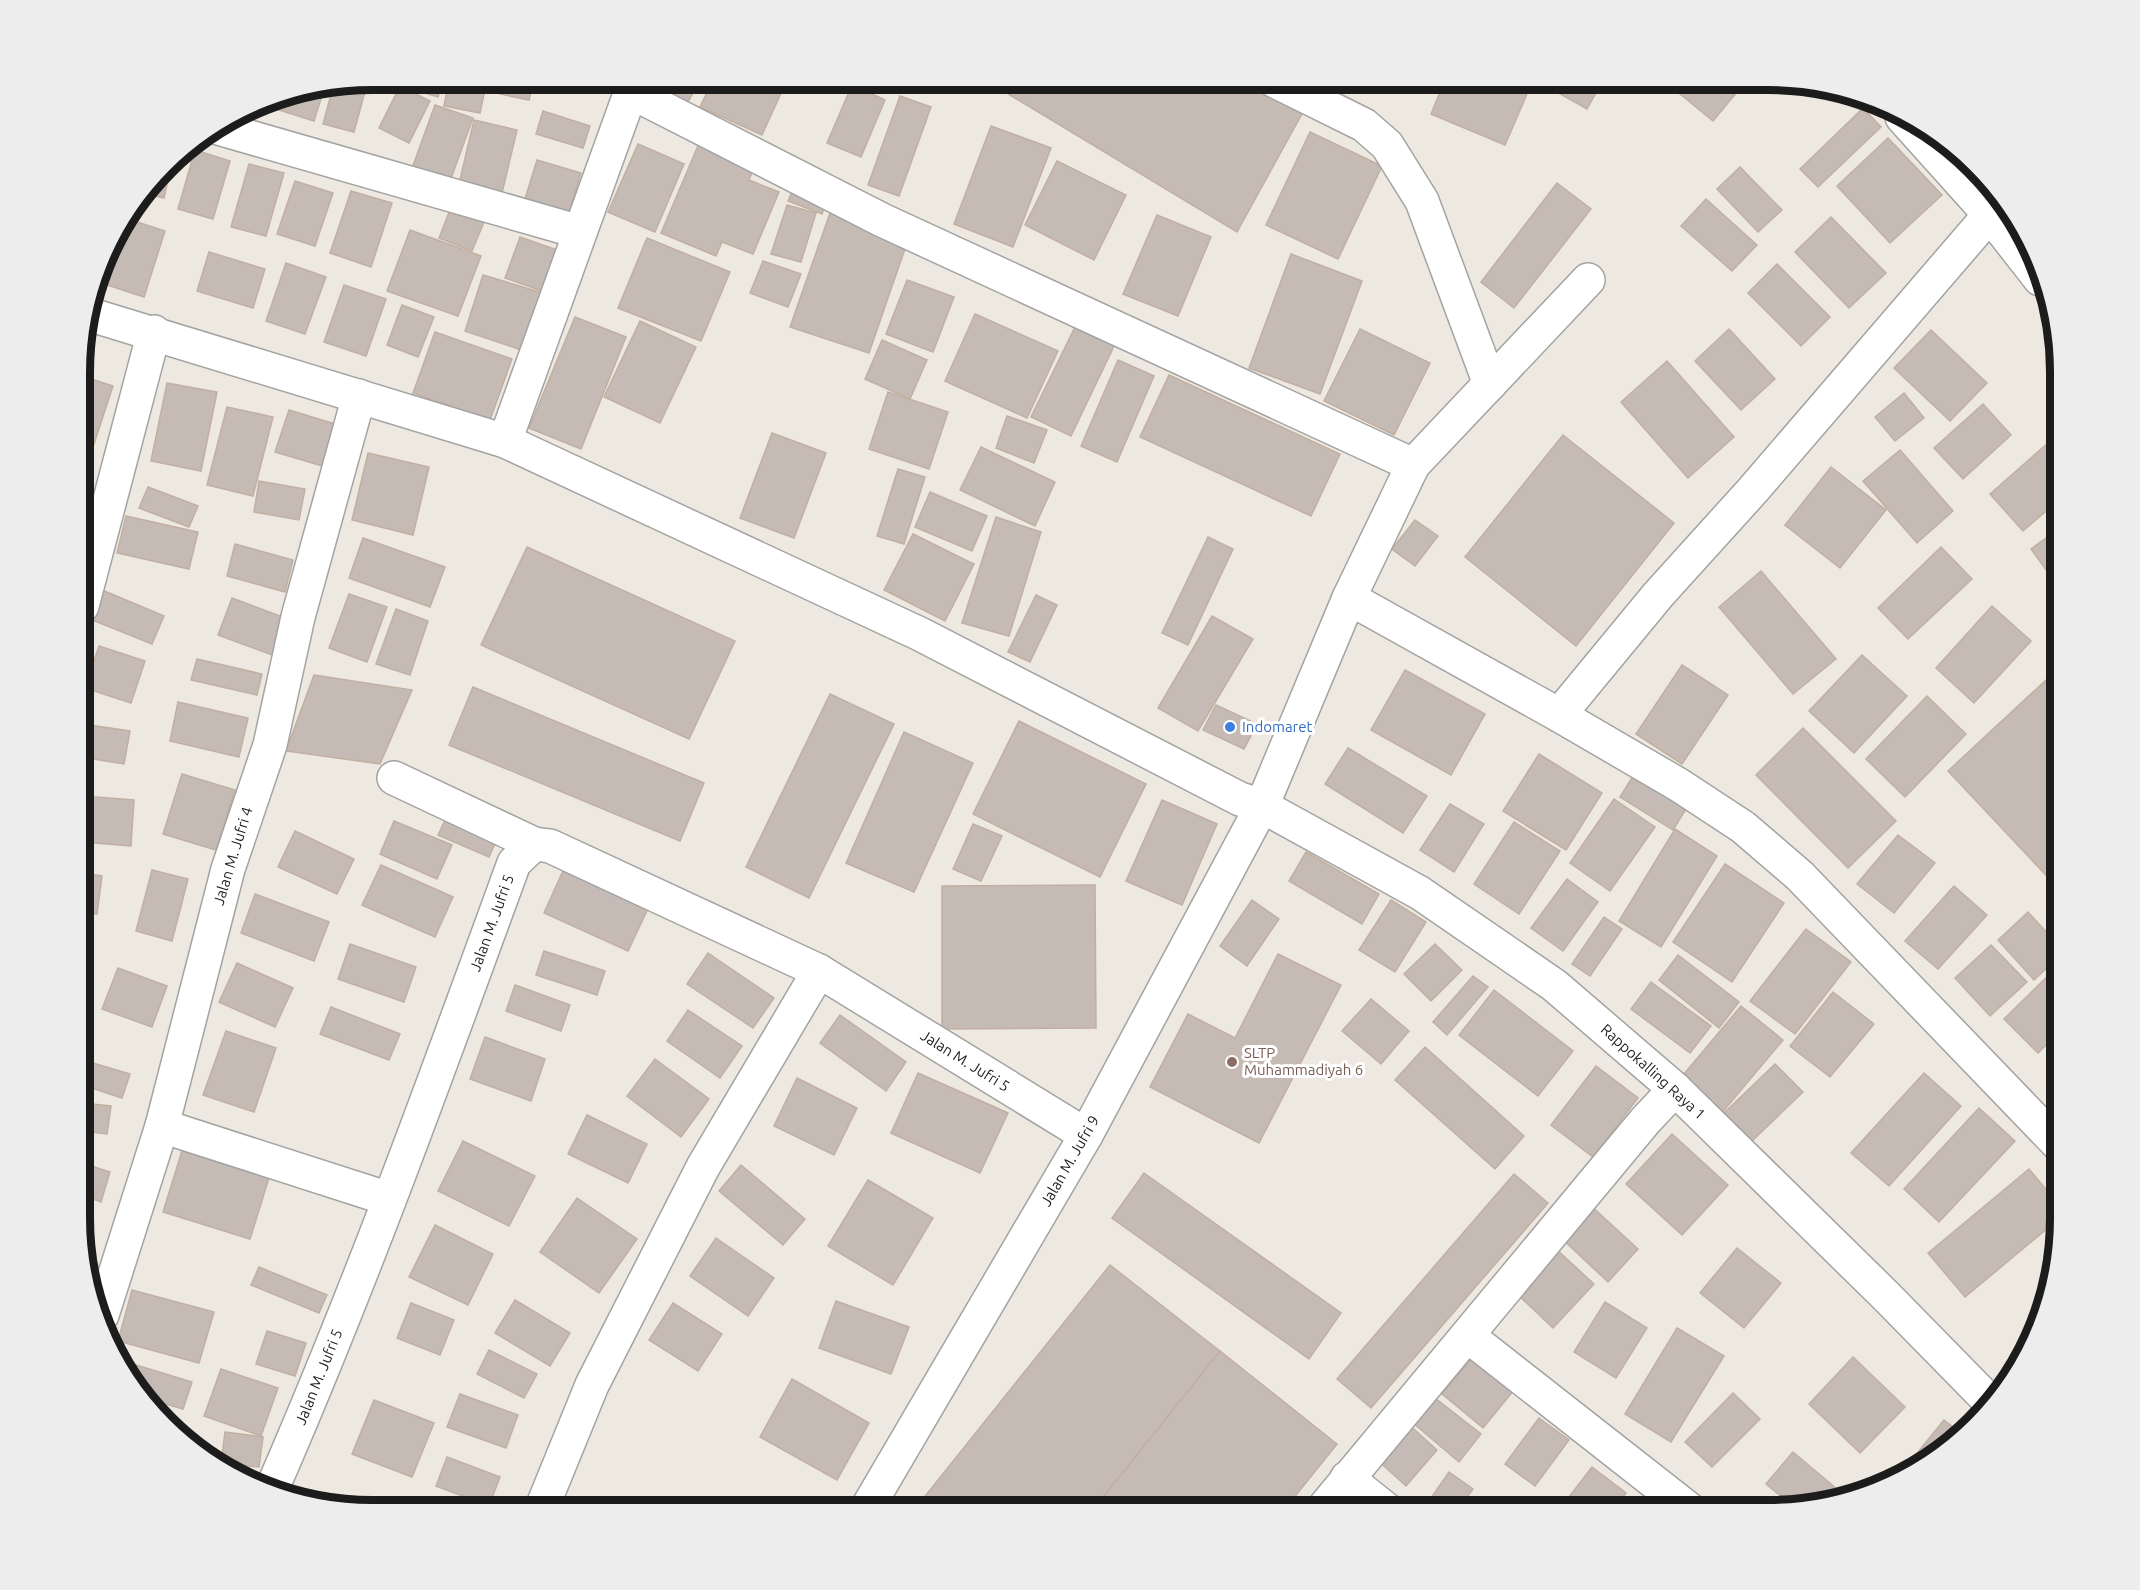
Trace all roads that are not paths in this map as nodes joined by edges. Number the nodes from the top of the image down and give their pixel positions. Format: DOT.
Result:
graph roads {
  1 [pos="632,90"];
  2 [pos="640,90"];
  3 [pos="1294,90"];
  4 [pos="227,131"];
  5 [pos="1919,134"];
  6 [pos="1994,210"];
  7 [pos="580,232"];
  8 [pos="2027,259"];
  9 [pos="1588,280"];
  10 [pos="95,316"];
  11 [pos="154,332"];
  12 [pos="1490,384"];
  13 [pos="359,396"];
  14 [pos="505,441"];
  15 [pos="1413,465"];
  16 [pos="90,576"];
  17 [pos="1349,598"];
  18 [pos="1559,716"];
  19 [pos="394,778"];
  20 [pos="1262,806"];
  21 [pos="534,844"];
  22 [pos="819,971"];
  23 [pos="1675,1089"];
  24 [pos="162,1126"];
  25 [pos="1086,1135"];
  26 [pos="2050,1136"];
  27 [pos="389,1199"];
  28 [pos="104,1307"];
  29 [pos="1468,1336"];
  30 [pos="1985,1398"];
  31 [pos="1347,1479"];
  32 [pos="275,1483"];
  33 [pos="545,1500"];
  34 [pos="872,1500"];
  35 [pos="1330,1500"];
  36 [pos="1374,1500"];
  37 [pos="1677,1500"];
  1 -- 7 [label="street"];
  2 -- 15 [label="street"];
  3 -- 12 [label="street"];
  4 -- 7 [label="street"];
  5 -- 6 [label="street"];
  6 -- 8 [label="street"];
  6 -- 18 [label="street"];
  7 -- 14 [label="street"];
  9 -- 12 [label="street, Jalan M. Jufri 9"];
  10 -- 11 [label="street, Rappokalling Raya 1"];
  11 -- 13 [label="street, Rappokalling Raya 1"];
  11 -- 16 [label="street"];
  12 -- 15 [label="street, Jalan M. Jufri 9"];
  13 -- 14 [label="street, Rappokalling Raya 1"];
  13 -- 24 [label="street, Jalan M. Jufri 4"];
  14 -- 20 [label="street, Rappokalling Raya 1"];
  15 -- 17 [label="street, Jalan M. Jufri 9"];
  17 -- 18 [label="street"];
  17 -- 20 [label="street, Jalan M. Jufri 9"];
  18 -- 26 [label="street"];
  19 -- 21 [label="street"];
  20 -- 23 [label="street, Rappokalling Raya 1"];
  20 -- 25 [label="street, Jalan M. Jufri 9"];
  21 -- 22 [label="street, Jalan M. Jufri 5"];
  21 -- 27 [label="street, Jalan M. Jufri 5"];
  22 -- 25 [label="street, Jalan M. Jufri 5"];
  22 -- 33 [label="street"];
  23 -- 29 [label="street"];
  23 -- 30 [label="street, Rappokalling Raya 1"];
  24 -- 27 [label="street"];
  24 -- 28 [label="street, Jalan M. Jufri 4"];
  25 -- 34 [label="street, Jalan M. Jufri 9"];
  27 -- 32 [label="street, Jalan M. Jufri 5"];
  29 -- 31 [label="street"];
  29 -- 37 [label="street"];
  31 -- 35 [label="street"];
  31 -- 36 [label="street"];
}
